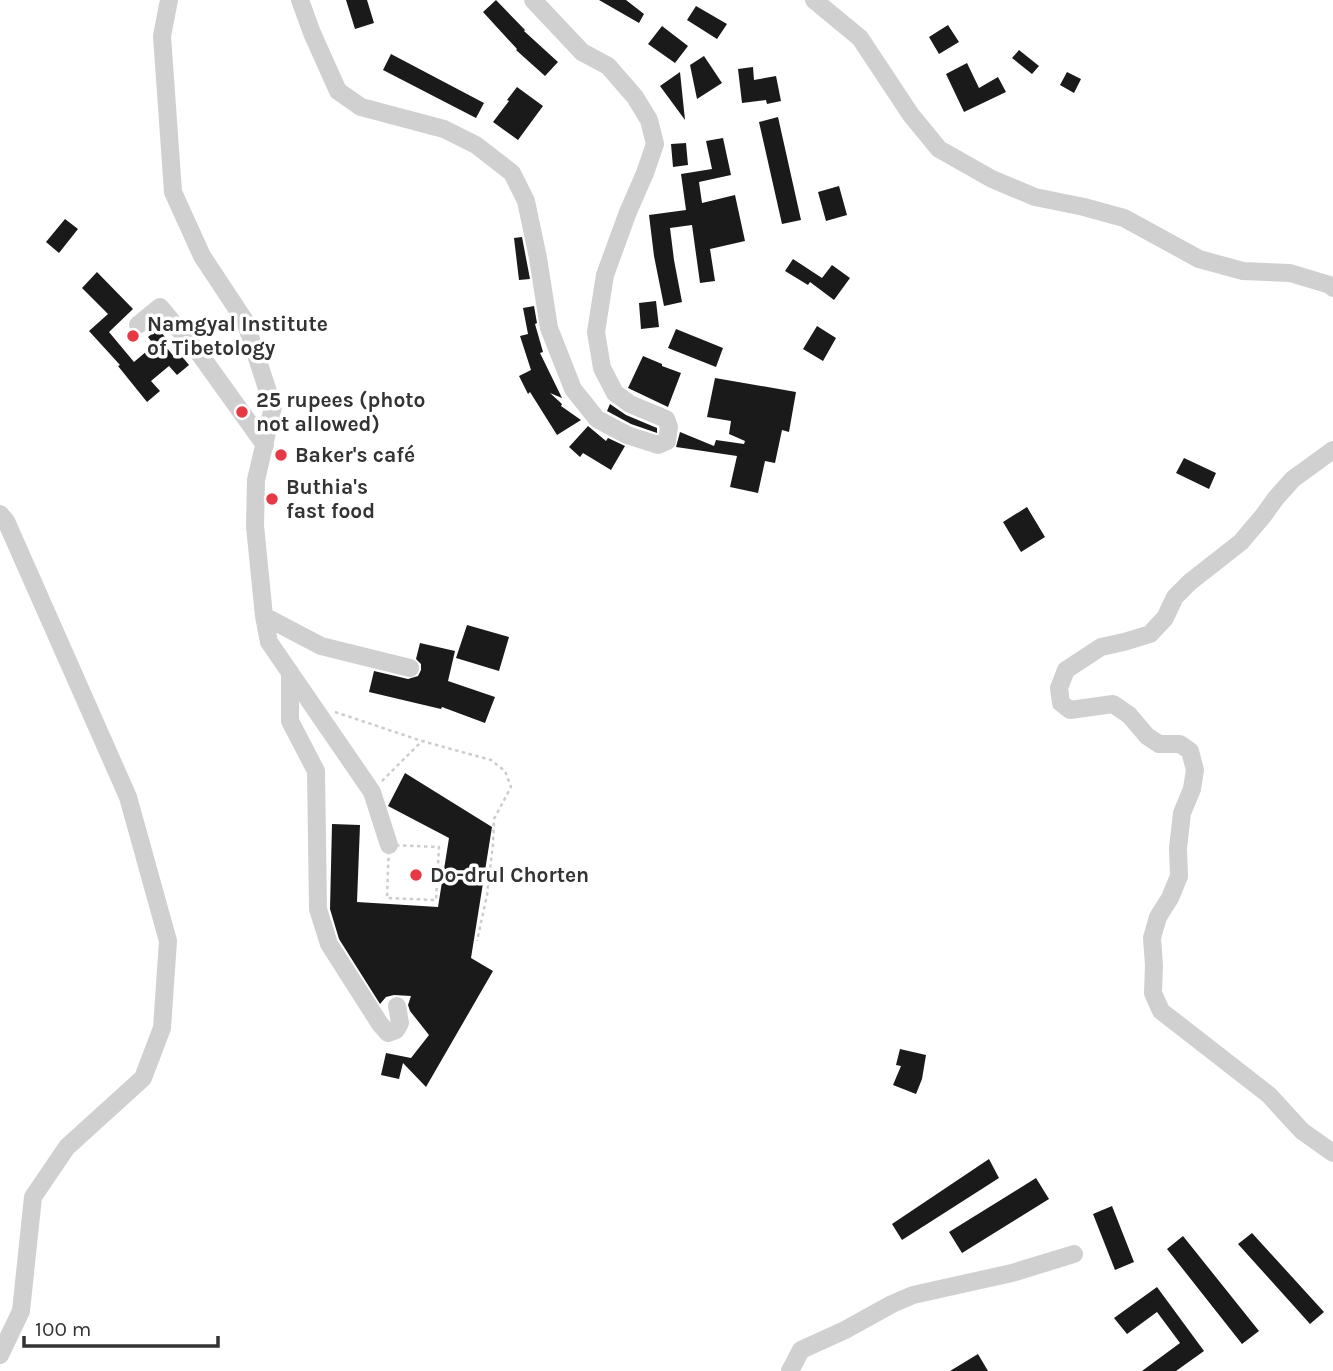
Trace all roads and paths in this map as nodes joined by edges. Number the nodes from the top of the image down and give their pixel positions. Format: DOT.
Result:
graph roads {
  1 [pos="169,0"];
  2 [pos="300,0"];
  3 [pos="533,0"];
  4 [pos="814,0"];
  5 [pos="1333,288"];
  6 [pos="138,324"];
  7 [pos="265,445"];
  8 [pos="1333,450"];
  9 [pos="0,514"];
  10 [pos="264,616"];
  11 [pos="410,668"];
  12 [pos="290,672"];
  13 [pos="336,713"];
  14 [pos="422,741"];
  15 [pos="372,792"];
  16 [pos="390,845"];
  17 [pos="477,941"];
  18 [pos="397,1006"];
  19 [pos="1333,1153"];
  20 [pos="1074,1254"];
  21 [pos="0,1355"];
  22 [pos="790,1371"];
  1 -- 7 [label="street"];
  2 -- 3 [label="street"];
  4 -- 5 [label="street"];
  6 -- 7 [label="street"];
  7 -- 10 [label="street"];
  8 -- 19 [label="street"];
  9 -- 21 [label="street"];
  10 -- 11 [label="street"];
  10 -- 12 [label="street"];
  12 -- 15 [label="street"];
  12 -- 18 [label="street"];
  13 -- 14 [label="path"];
  14 -- 15 [label="path"];
  14 -- 17 [label="path"];
  15 -- 16 [label="street"];
  16 -- 16 [label="path"];
  20 -- 22 [label="street"];
}
